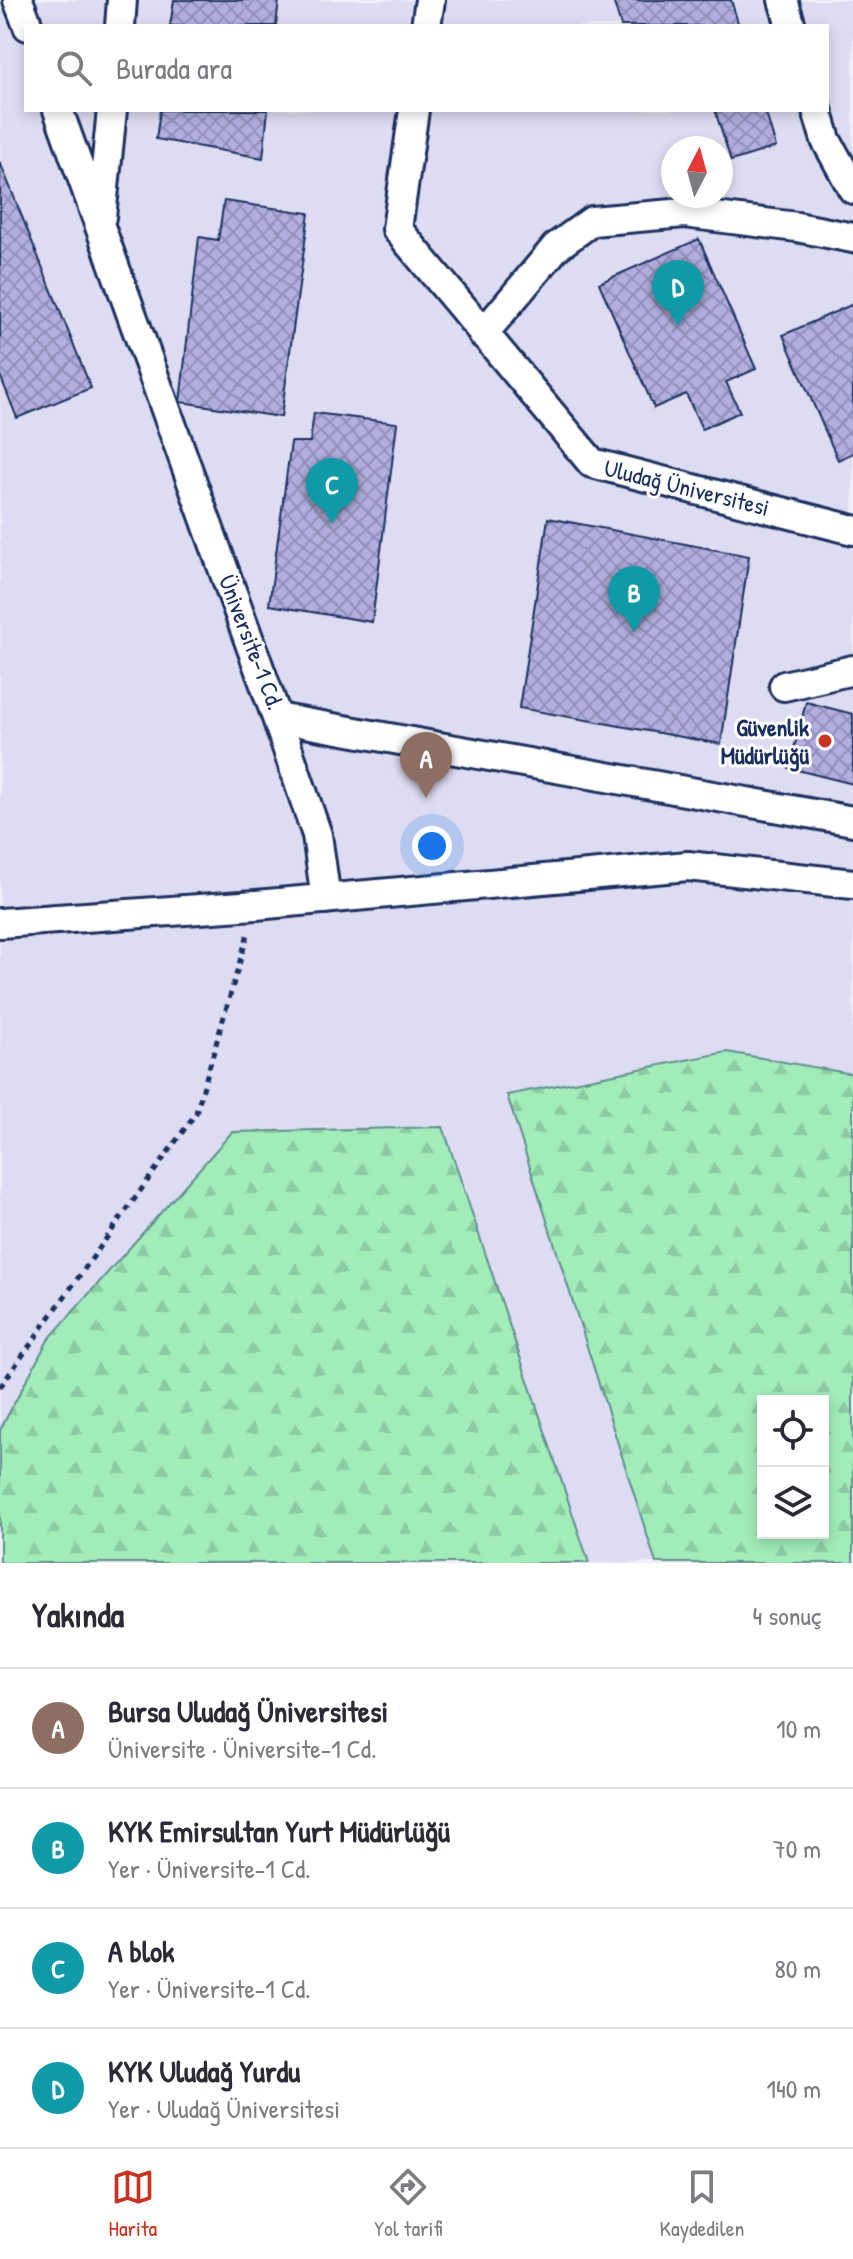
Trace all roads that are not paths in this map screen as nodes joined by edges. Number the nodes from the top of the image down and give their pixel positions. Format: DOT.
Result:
graph roads {
  1 [pos="18,0"];
  2 [pos="122,0"];
  3 [pos="430,0"];
  4 [pos="783,0"];
  5 [pos="27,24"];
  6 [pos="120,24"];
  7 [pos="426,24"];
  8 [pos="790,24"];
  9 [pos="59,112"];
  10 [pos="112,112"];
  11 [pos="414,112"];
  12 [pos="818,112"];
  13 [pos="853,189"];
  14 [pos="100,225"];
  15 [pos="853,238"];
  16 [pos="483,334"];
  17 [pos="853,530"];
  18 [pos="853,670"];
  19 [pos="784,686"];
  20 [pos="277,718"];
  21 [pos="853,821"];
  22 [pos="853,884"];
  23 [pos="326,899"];
  24 [pos="0,923"];
  1 -- 5 [label="street"];
  2 -- 6 [label="street"];
  3 -- 7 [label="street"];
  4 -- 8 [label="street"];
  9 -- 14 [label="street, Üniversite-1 Cd."];
  10 -- 14 [label="street"];
  11 -- 16 [label="street, Uludağ Üniversitesi"];
  12 -- 13 [label="street"];
  14 -- 20 [label="street, Üniversite-1 Cd."];
  15 -- 16 [label="street"];
  16 -- 17 [label="street, Uludağ Üniversitesi"];
  18 -- 19 [label="street"];
  20 -- 21 [label="street, Üniversite-1 Cd."];
  20 -- 23 [label="street"];
  22 -- 23 [label="street"];
  23 -- 24 [label="street"];
}
